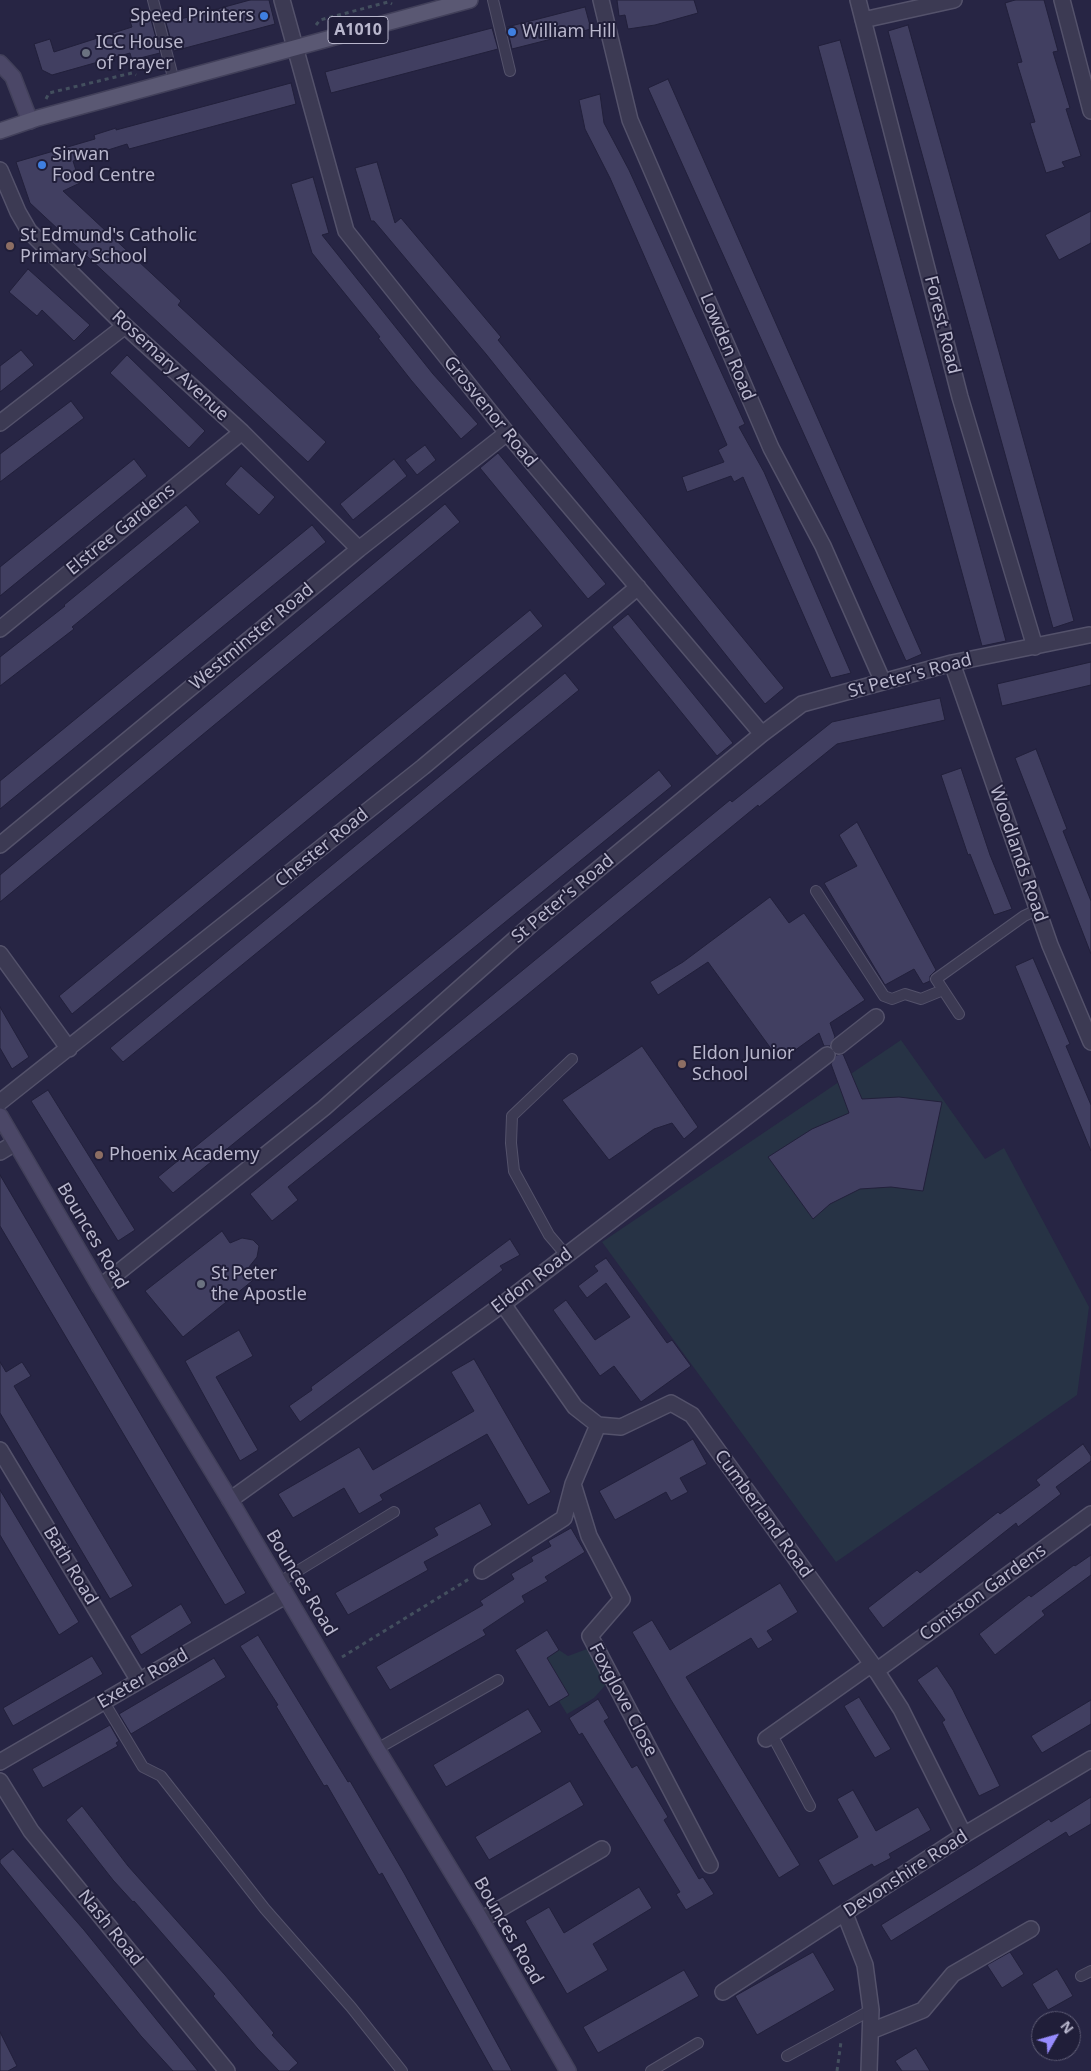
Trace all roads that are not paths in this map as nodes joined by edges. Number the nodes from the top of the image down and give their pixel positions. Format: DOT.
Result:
graph roads {
  1 [pos="153,0"];
  2 [pos="282,0"];
  3 [pos="470,0"];
  4 [pos="492,0"];
  5 [pos="601,0"];
  6 [pos="858,0"];
  7 [pos="954,0"];
  8 [pos="1062,0"];
  9 [pos="863,20"];
  10 [pos="295,48"];
  11 [pos="0,63"];
  12 [pos="510,71"];
  13 [pos="174,81"];
  14 [pos="1091,111"];
  15 [pos="30,121"];
  16 [pos="0,131"];
  17 [pos="0,170"];
  18 [pos="125,326"];
  19 [pos="0,423"];
  20 [pos="242,432"];
  21 [pos="507,433"];
  22 [pos="359,549"];
  23 [pos="638,587"];
  24 [pos="0,629"];
  25 [pos="1090,635"];
  26 [pos="1035,647"];
  27 [pos="952,663"];
  28 [pos="883,682"];
  29 [pos="762,734"];
  30 [pos="0,845"];
  31 [pos="816,891"];
  32 [pos="1037,910"];
  33 [pos="0,954"];
  34 [pos="943,990"];
  35 [pos="959,1014"];
  36 [pos="876,1017"];
  37 [pos="1091,1042"];
  38 [pos="69,1050"];
  39 [pos="572,1059"];
  40 [pos="0,1102"];
  41 [pos="0,1116"];
  42 [pos="15,1143"];
  43 [pos="0,1152"];
  44 [pos="566,1255"];
  45 [pos="100,1288"];
  46 [pos="503,1304"];
  47 [pos="598,1425"];
  48 [pos="0,1450"];
  49 [pos="573,1484"];
  50 [pos="230,1500"];
  51 [pos="394,1512"];
  52 [pos="1091,1514"];
  53 [pos="482,1571"];
  54 [pos="282,1589"];
  55 [pos="874,1668"];
  56 [pos="498,1680"];
  57 [pos="139,1681"];
  58 [pos="104,1702"];
  59 [pos="769,1737"];
  60 [pos="377,1749"];
  61 [pos="1091,1759"];
  62 [pos="0,1762"];
  63 [pos="0,1781"];
  64 [pos="810,1806"];
  65 [pos="964,1835"];
  66 [pos="602,1849"];
  67 [pos="710,1865"];
  68 [pos="844,1914"];
  69 [pos="481,1920"];
  70 [pos="1031,1929"];
  71 [pos="1091,1971"];
  72 [pos="1081,1976"];
  73 [pos="723,1992"];
  74 [pos="871,2010"];
  75 [pos="871,2031"];
  76 [pos="698,2043"];
  77 [pos="787,2056"];
  78 [pos="227,2071"];
  79 [pos="402,2071"];
  80 [pos="568,2071"];
  81 [pos="651,2071"];
  82 [pos="869,2071"];
  1 -- 13 [label="lane"];
  2 -- 10 [label="street, Grosvenor Road"];
  3 -- 10 [label="main road, A1010"];
  4 -- 12 [label="lane"];
  5 -- 28 [label="street, Lowden Road"];
  6 -- 9 [label="street, Forest Road"];
  7 -- 9 [label="street"];
  8 -- 14 [label="street"];
  9 -- 26 [label="street, Forest Road"];
  10 -- 13 [label="main road, A1010"];
  10 -- 21 [label="street, Grosvenor Road"];
  11 -- 15 [label="street"];
  13 -- 15 [label="main road, A1010"];
  15 -- 16 [label="main road, A1010"];
  17 -- 18 [label="street, Rosemary Avenue"];
  18 -- 19 [label="street"];
  18 -- 20 [label="street, Rosemary Avenue"];
  20 -- 22 [label="street, Rosemary Avenue"];
  20 -- 24 [label="street, Elstree Gardens"];
  21 -- 22 [label="street, Westminster Road"];
  21 -- 23 [label="street, Grosvenor Road"];
  22 -- 30 [label="street, Westminster Road"];
  23 -- 29 [label="street, Grosvenor Road"];
  23 -- 38 [label="street, Chester Road"];
  25 -- 26 [label="street, St Peter's Road"];
  26 -- 27 [label="street, St Peter's Road"];
  27 -- 28 [label="street, St Peter's Road"];
  27 -- 32 [label="street, Woodlands Road"];
  28 -- 29 [label="street, St Peter's Road"];
  29 -- 45 [label="street, St Peter's Road"];
  31 -- 34 [label="lane"];
  32 -- 34 [label="lane"];
  32 -- 37 [label="street, Woodlands Road"];
  33 -- 38 [label="street"];
  34 -- 35 [label="lane"];
  36 -- 44 [label="street, Eldon Road"];
  38 -- 40 [label="street, Chester Road"];
  39 -- 44 [label="lane"];
  41 -- 42 [label="street, Bounces Road"];
  42 -- 43 [label="street"];
  42 -- 45 [label="street, Bounces Road"];
  44 -- 46 [label="street, Eldon Road"];
  45 -- 50 [label="street, Bounces Road"];
  46 -- 47 [label="street"];
  46 -- 50 [label="street, Eldon Road"];
  47 -- 49 [label="street"];
  47 -- 55 [label="street, Cumberland Road"];
  48 -- 57 [label="street, Bath Road"];
  49 -- 53 [label="street"];
  49 -- 67 [label="street, Foxglove Close"];
  50 -- 54 [label="street, Bounces Road"];
  51 -- 54 [label="lane"];
  52 -- 55 [label="street, Coniston Gardens"];
  54 -- 57 [label="street, Exeter Road"];
  54 -- 60 [label="street, Bounces Road"];
  55 -- 59 [label="street, Coniston Gardens"];
  55 -- 65 [label="street, Cumberland Road"];
  56 -- 60 [label="lane"];
  57 -- 58 [label="street, Exeter Road"];
  58 -- 62 [label="street, Exeter Road"];
  58 -- 79 [label="lane"];
  59 -- 64 [label="lane"];
  60 -- 69 [label="street, Bounces Road"];
  61 -- 65 [label="street, Devonshire Road"];
  63 -- 78 [label="street, Nash Road"];
  65 -- 68 [label="street, Devonshire Road"];
  66 -- 69 [label="street"];
  68 -- 73 [label="street, Devonshire Road"];
  68 -- 74 [label="street"];
  69 -- 80 [label="street, Bounces Road"];
  70 -- 75 [label="street"];
  71 -- 72 [label="lane"];
  74 -- 75 [label="street"];
  74 -- 77 [label="lane"];
  75 -- 82 [label="street"];
  76 -- 81 [label="lane"];
}
